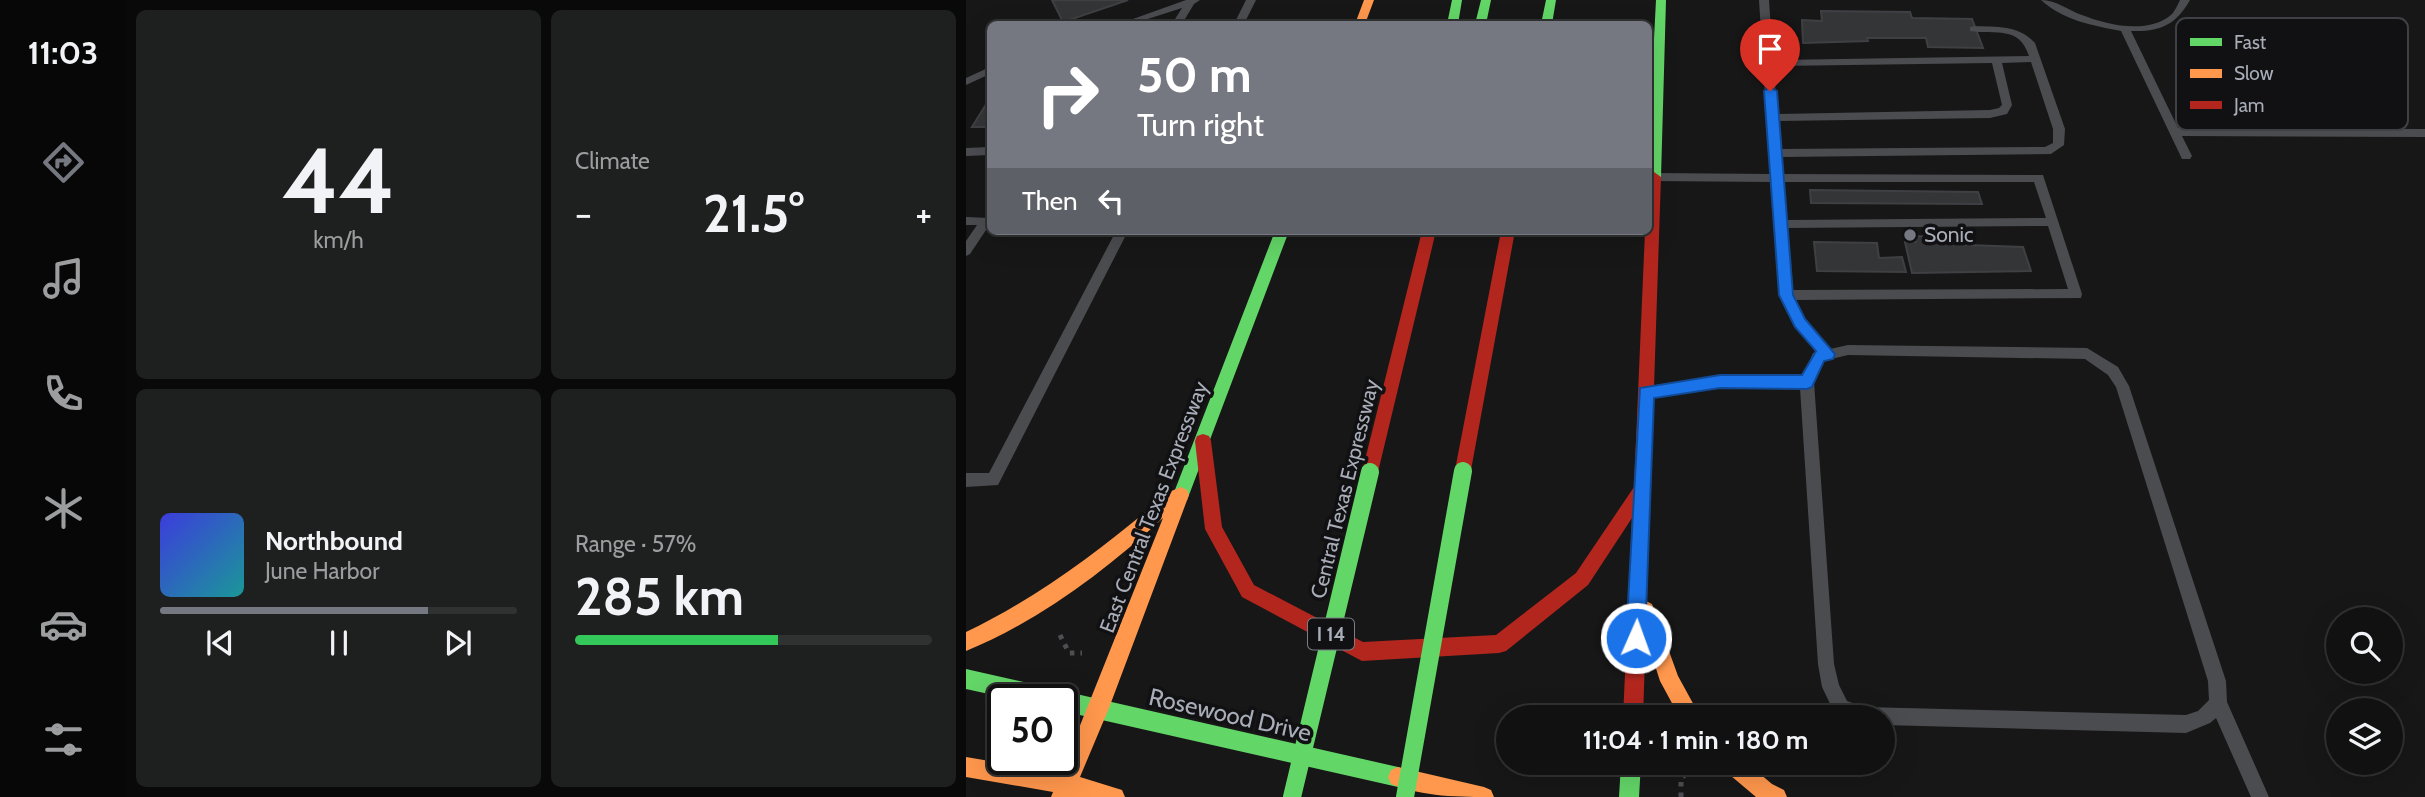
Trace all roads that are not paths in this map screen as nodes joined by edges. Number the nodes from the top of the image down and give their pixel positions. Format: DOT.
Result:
graph roads {
  1 [pos="1251,0"];
  2 [pos="1369,0"];
  3 [pos="1457,0"];
  4 [pos="1486,0"];
  5 [pos="1552,0"];
  6 [pos="1661,0"];
  7 [pos="1764,0"];
  8 [pos="2046,0"];
  9 [pos="2186,0"];
  10 [pos="1193,1"];
  11 [pos="1133,21"];
  12 [pos="1179,21"];
  13 [pos="1240,21"];
  14 [pos="1361,21"];
  15 [pos="1454,21"];
  16 [pos="1481,21"];
  17 [pos="1548,21"];
  18 [pos="2125,28"];
  19 [pos="1974,29"];
  20 [pos="2035,59"];
  21 [pos="1996,60"];
  22 [pos="1768,63"];
  23 [pos="987,72"];
  24 [pos="966,82"];
  25 [pos="1772,118"];
  26 [pos="2175,132"];
  27 [pos="2425,133"];
  28 [pos="987,151"];
  29 [pos="966,152"];
  30 [pos="1774,153"];
  31 [pos="2186,156"];
  32 [pos="1654,177"];
  33 [pos="1776,178"];
  34 [pos="966,221"];
  35 [pos="2053,222"];
  36 [pos="1780,224"];
  37 [pos="1652,231"];
  38 [pos="1120,235"];
  39 [pos="1280,235"];
  40 [pos="1428,235"];
  41 [pos="1507,235"];
  42 [pos="1652,235"];
  43 [pos="966,251"];
  44 [pos="1786,295"];
  45 [pos="1827,354"];
  46 [pos="1807,382"];
  47 [pos="1646,393"];
  48 [pos="1203,441"];
  49 [pos="966,480"];
  50 [pos="1642,490"];
  51 [pos="1181,491"];
  52 [pos="1638,585"];
  53 [pos="966,642"];
  54 [pos="966,678"];
  55 [pos="2218,703"];
  56 [pos="1633,705"];
  57 [pos="1684,705"];
  58 [pos="1099,708"];
  59 [pos="966,767"];
  60 [pos="1630,775"];
  61 [pos="1746,775"];
  62 [pos="1063,791"];
  63 [pos="1115,797"];
  64 [pos="1292,797"];
  65 [pos="1405,797"];
  66 [pos="1484,797"];
  67 [pos="1629,797"];
  68 [pos="1777,797"];
  69 [pos="2260,797"];
  1 -- 13 [label="lane"];
  2 -- 14 [label="main road"];
  3 -- 15 [label="main road"];
  4 -- 16 [label="main road"];
  5 -- 17 [label="main road"];
  6 -- 32 [label="main road"];
  7 -- 22 [label="lane"];
  8 -- 18 [label="lane"];
  9 -- 18 [label="lane"];
  10 -- 11 [label="lane"];
  10 -- 12 [label="lane"];
  18 -- 26 [label="lane"];
  19 -- 20 [label="lane"];
  20 -- 21 [label="lane"];
  20 -- 30 [label="lane"];
  21 -- 22 [label="lane"];
  21 -- 25 [label="lane"];
  22 -- 25 [label="lane"];
  23 -- 24 [label="lane"];
  25 -- 30 [label="lane"];
  26 -- 27 [label="lane"];
  26 -- 31 [label="lane"];
  28 -- 29 [label="lane"];
  30 -- 33 [label="lane"];
  32 -- 33 [label="lane"];
  32 -- 37 [label="main road"];
  33 -- 35 [label="lane"];
  33 -- 36 [label="lane"];
  34 -- 43 [label="lane"];
  35 -- 36 [label="lane"];
  35 -- 44 [label="lane"];
  36 -- 44 [label="lane"];
  38 -- 49 [label="lane"];
  39 -- 48 [label="main road, East Central Texas Expressway"];
  40 -- 64 [label="main road, Central Texas Expressway / I 14, bridge"];
  41 -- 65 [label="main road, bridge"];
  42 -- 47 [label="main road"];
  44 -- 45 [label="lane"];
  45 -- 46 [label="lane"];
  45 -- 55 [label="lane"];
  46 -- 47 [label="lane"];
  46 -- 55 [label="lane"];
  47 -- 50 [label="main road"];
  48 -- 50 [label="main road"];
  48 -- 51 [label="main road, East Central Texas Expressway"];
  50 -- 52 [label="main road"];
  51 -- 53 [label="main road"];
  51 -- 58 [label="main road, East Central Texas Expressway"];
  52 -- 56 [label="main road"];
  52 -- 57 [label="main road"];
  54 -- 58 [label="main road, Rosewood Drive"];
  55 -- 69 [label="lane"];
  58 -- 62 [label="main road, East Central Texas Expressway"];
  58 -- 66 [label="main road, Rosewood Drive"];
  59 -- 62 [label="main road"];
  60 -- 67 [label="main road"];
  61 -- 68 [label="main road"];
  62 -- 63 [label="main road"];
}
